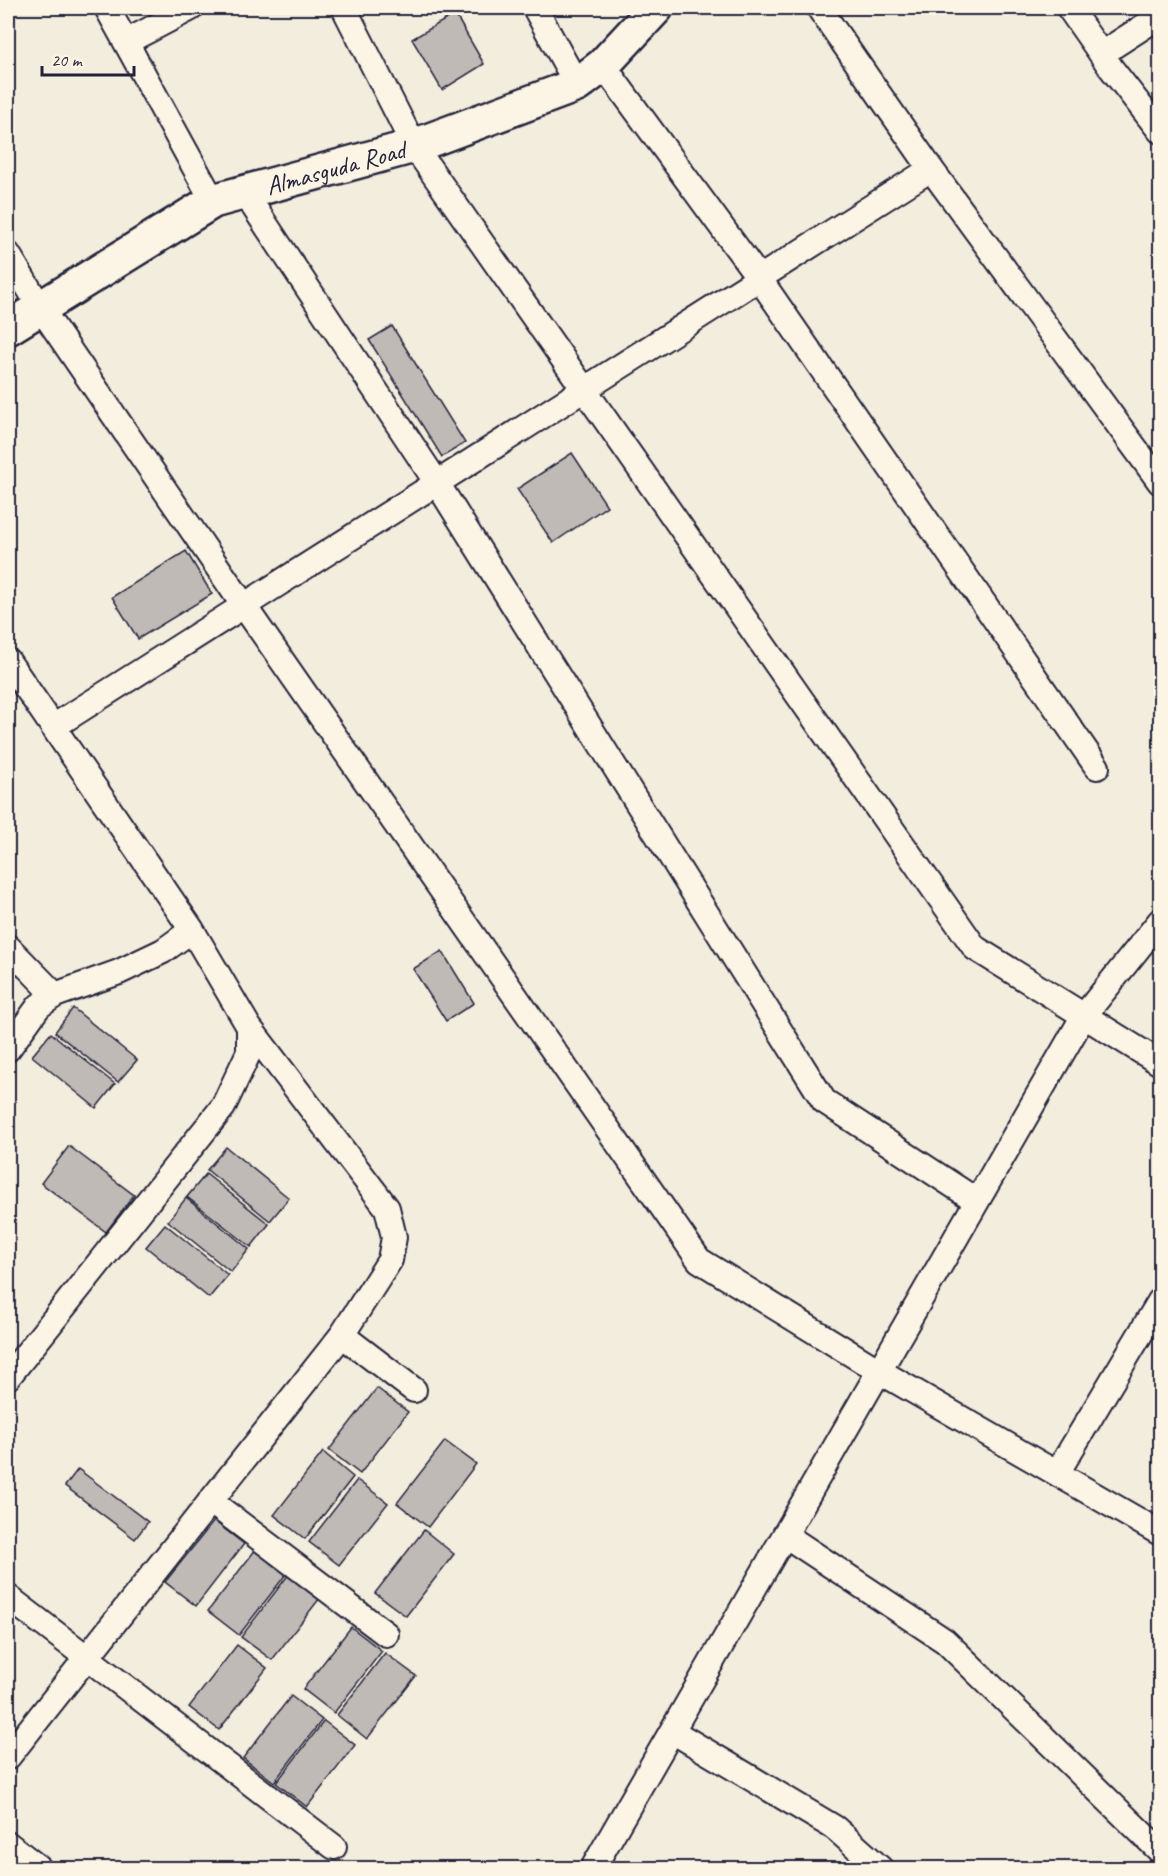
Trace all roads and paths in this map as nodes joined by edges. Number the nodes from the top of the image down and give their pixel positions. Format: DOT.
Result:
graph roads {
  1 [pos="107,8"];
  2 [pos="191,8"];
  3 [pos="344,8"];
  4 [pos="535,8"];
  5 [pos="656,8"];
  6 [pos="819,8"];
  7 [pos="1069,8"];
  8 [pos="1161,16"];
  9 [pos="126,42"];
  10 [pos="1101,54"];
  11 [pos="603,65"];
  12 [pos="577,86"];
  13 [pos="1161,131"];
  14 [pos="414,146"];
  15 [pos="931,169"];
  16 [pos="243,192"];
  17 [pos="213,201"];
  18 [pos="8,254"];
  19 [pos="759,278"];
  20 [pos="40,307"];
  21 [pos="8,328"];
  22 [pos="584,389"];
  23 [pos="1161,482"];
  24 [pos="437,483"];
  25 [pos="244,606"];
  26 [pos="8,661"];
  27 [pos="54,727"];
  28 [pos="1097,767"];
  29 [pos="1161,921"];
  30 [pos="192,930"];
  31 [pos="8,947"];
  32 [pos="55,995"];
  33 [pos="1083,1017"];
  34 [pos="249,1028"];
  35 [pos="8,1049"];
  36 [pos="1161,1063"];
  37 [pos="977,1201"];
  38 [pos="1161,1301"];
  39 [pos="342,1335"];
  40 [pos="879,1371"];
  41 [pos="8,1377"];
  42 [pos="414,1390"];
  43 [pos="1057,1473"];
  44 [pos="210,1501"];
  45 [pos="1161,1533"];
  46 [pos="785,1535"];
  47 [pos="8,1597"];
  48 [pos="386,1634"];
  49 [pos="86,1658"];
  50 [pos="672,1731"];
  51 [pos="8,1757"];
  52 [pos="8,1844"];
  53 [pos="333,1847"];
  54 [pos="1161,1851"];
  55 [pos="39,1869"];
  56 [pos="593,1869"];
  57 [pos="880,1869"];
  1 -- 9 [label="street"];
  2 -- 9 [label="street"];
  3 -- 14 [label="street"];
  4 -- 12 [label="street"];
  5 -- 11 [label="street, Almasguda Road"];
  6 -- 15 [label="street"];
  7 -- 10 [label="street"];
  8 -- 10 [label="street"];
  9 -- 17 [label="street"];
  10 -- 13 [label="street"];
  11 -- 12 [label="street, Almasguda Road"];
  11 -- 19 [label="street"];
  12 -- 14 [label="street, Almasguda Road"];
  14 -- 16 [label="street, Almasguda Road"];
  14 -- 22 [label="street"];
  15 -- 19 [label="street"];
  15 -- 23 [label="street"];
  16 -- 17 [label="street, Almasguda Road"];
  16 -- 24 [label="street"];
  17 -- 20 [label="street, Almasguda Road"];
  18 -- 20 [label="street"];
  19 -- 22 [label="street"];
  19 -- 28 [label="street"];
  20 -- 21 [label="street, Almasguda Road"];
  20 -- 25 [label="street"];
  22 -- 24 [label="street"];
  22 -- 33 [label="street"];
  24 -- 25 [label="street"];
  24 -- 37 [label="street"];
  25 -- 27 [label="street"];
  25 -- 40 [label="street"];
  26 -- 27 [label="street"];
  27 -- 30 [label="street"];
  29 -- 33 [label="street"];
  30 -- 32 [label="street"];
  30 -- 34 [label="street"];
  31 -- 32 [label="street"];
  32 -- 35 [label="street"];
  33 -- 36 [label="street"];
  33 -- 37 [label="street"];
  34 -- 39 [label="street"];
  34 -- 41 [label="street"];
  37 -- 40 [label="street"];
  38 -- 43 [label="street"];
  39 -- 42 [label="street"];
  39 -- 44 [label="street"];
  40 -- 43 [label="street"];
  40 -- 46 [label="street"];
  43 -- 45 [label="street"];
  44 -- 48 [label="street"];
  44 -- 49 [label="street"];
  46 -- 50 [label="street"];
  46 -- 54 [label="street"];
  47 -- 49 [label="street"];
  49 -- 51 [label="street"];
  49 -- 53 [label="street"];
  50 -- 56 [label="street"];
  50 -- 57 [label="street"];
  52 -- 55 [label="street"];
}
